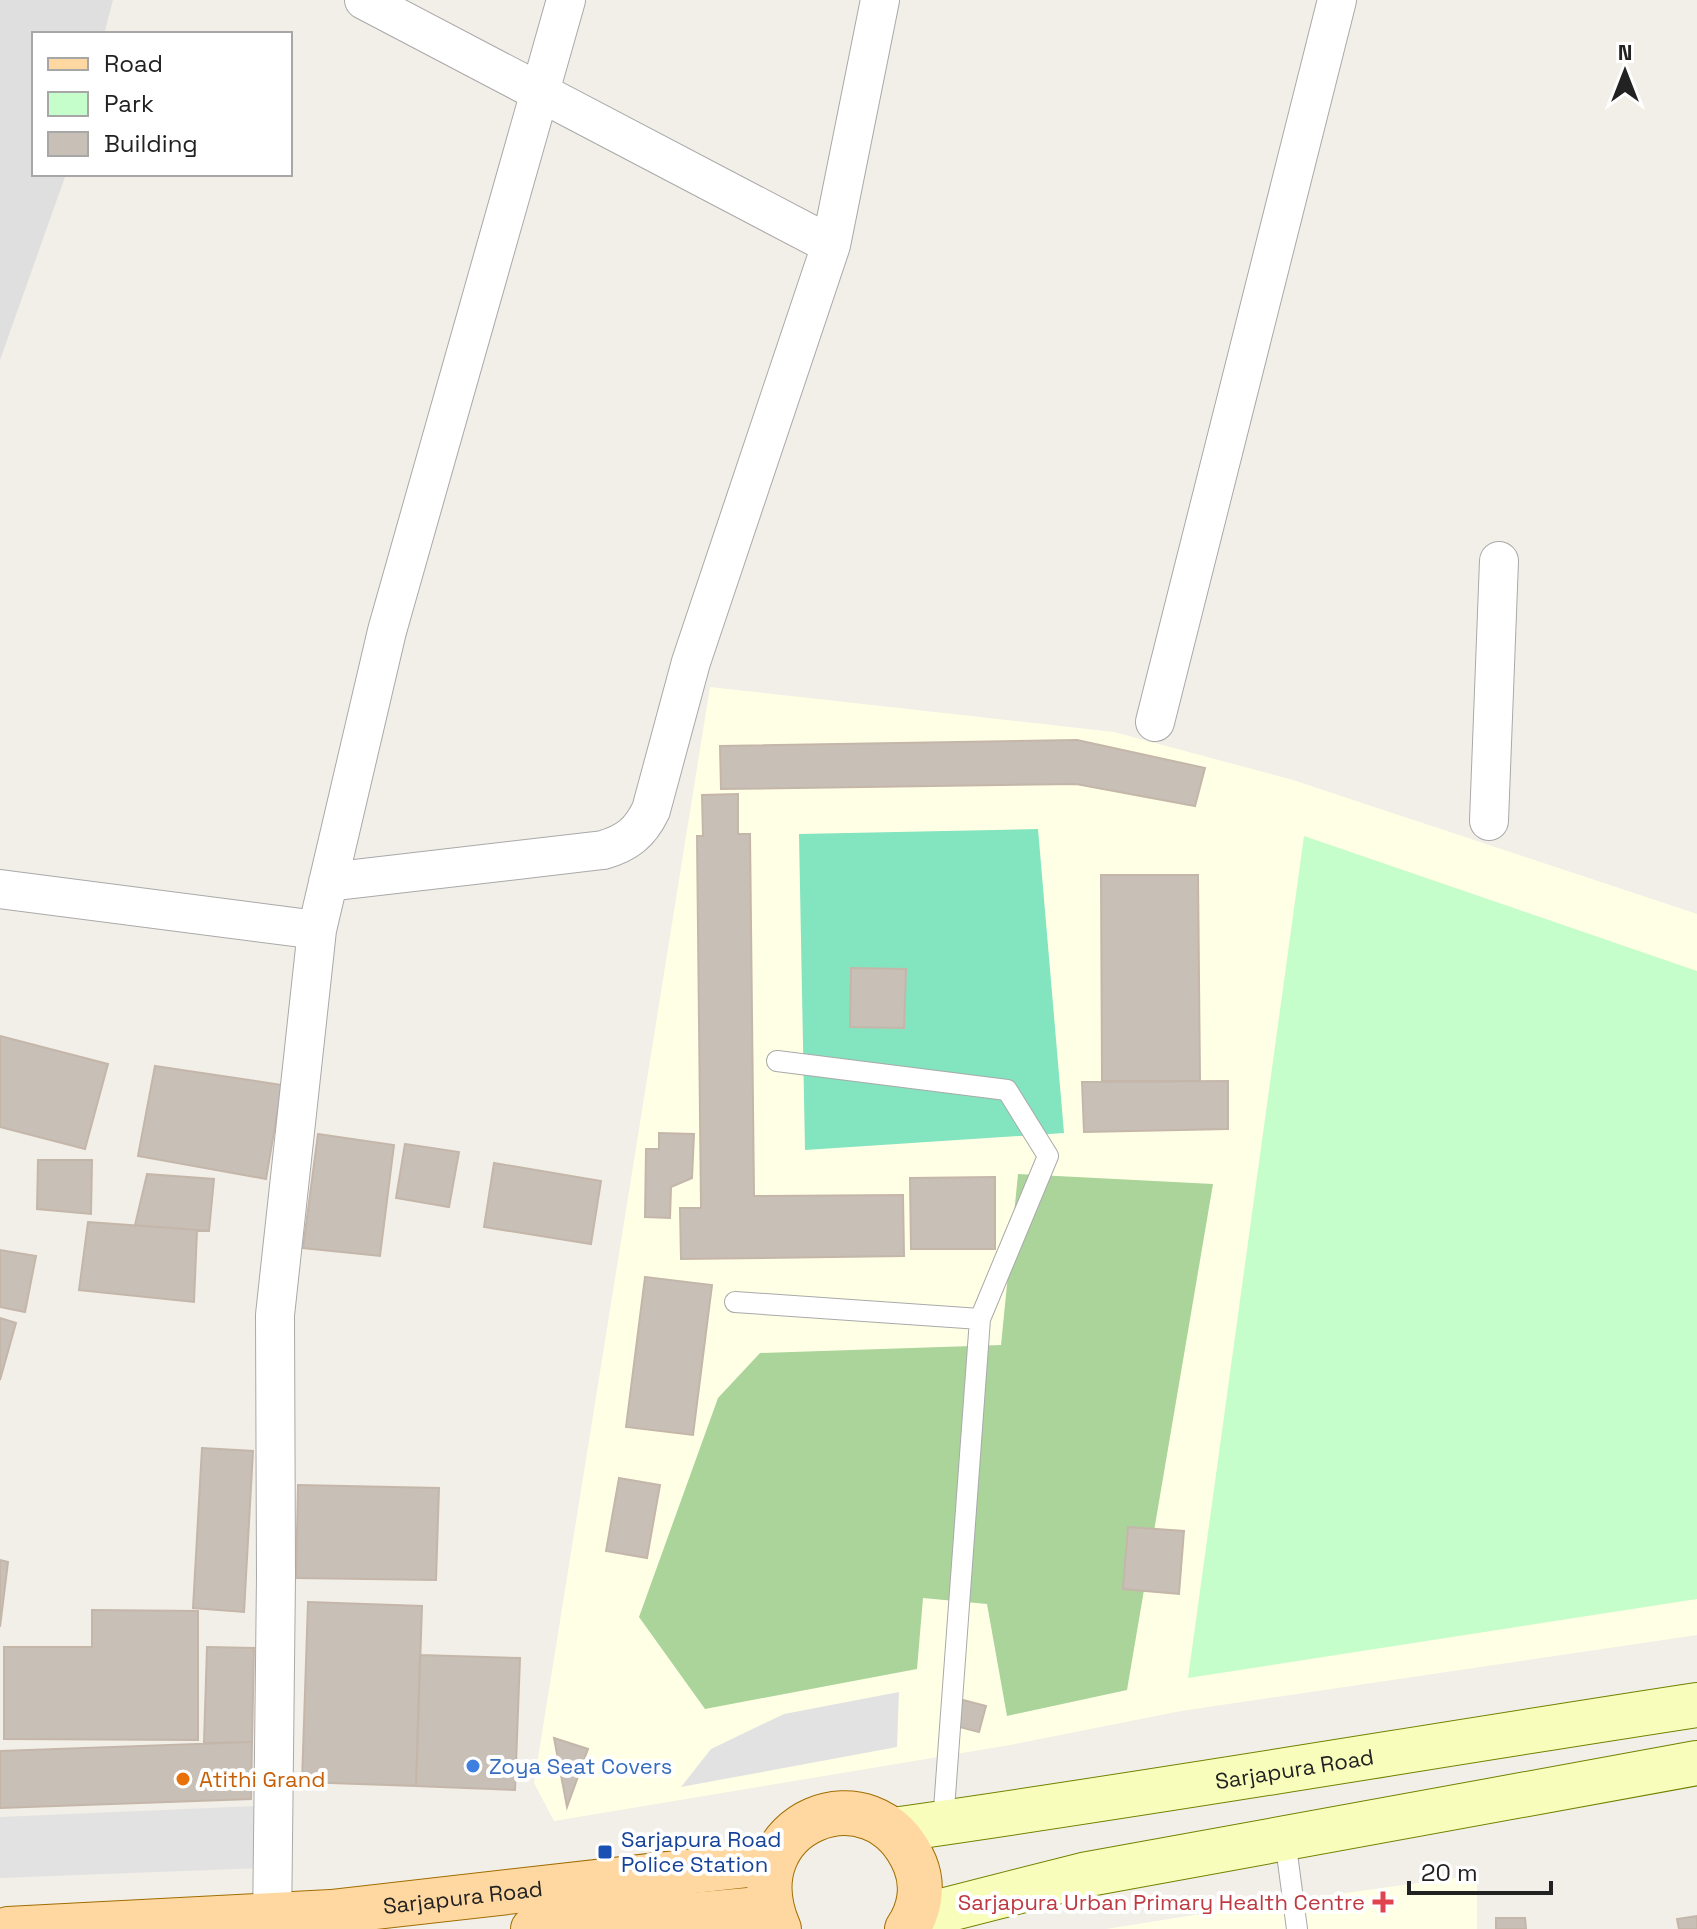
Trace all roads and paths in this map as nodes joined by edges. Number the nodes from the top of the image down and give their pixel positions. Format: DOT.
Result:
graph roads {
  1 [pos="364,0"];
  2 [pos="566,0"];
  3 [pos="880,0"];
  4 [pos="1337,0"];
  5 [pos="541,92"];
  6 [pos="831,245"];
  7 [pos="1499,561"];
  8 [pos="1155,722"];
  9 [pos="1489,821"];
  10 [pos="328,882"];
  11 [pos="0,889"];
  12 [pos="317,930"];
  13 [pos="777,1061"];
  14 [pos="735,1302"];
  15 [pos="980,1319"];
  16 [pos="1697,1705"];
  17 [pos="1421,1747"];
  18 [pos="1697,1763"];
  19 [pos="1438,1811"];
  20 [pos="943,1823"];
  21 [pos="893,1830"];
  22 [pos="1285,1839"];
  23 [pos="773,1862"];
  24 [pos="774,1919"];
  25 [pos="272,1922"];
  26 [pos="911,1924"];
  27 [pos="8,1929"];
  28 [pos="533,1929"];
  29 [pos="1297,1929"];
  1 -- 5 [label="street"];
  2 -- 5 [label="street"];
  3 -- 6 [label="street"];
  4 -- 8 [label="street"];
  5 -- 6 [label="street"];
  5 -- 10 [label="street"];
  6 -- 10 [label="street"];
  7 -- 9 [label="street"];
  10 -- 12 [label="street"];
  11 -- 12 [label="street"];
  12 -- 25 [label="street"];
  13 -- 15 [label="lane"];
  14 -- 15 [label="lane"];
  15 -- 20 [label="lane"];
  16 -- 17 [label="main road, Sarjapura Road"];
  17 -- 19 [label="main road"];
  17 -- 20 [label="main road, Sarjapura Road"];
  18 -- 19 [label="main road"];
  19 -- 22 [label="main road"];
  20 -- 21 [label="main road, Sarjapura Road"];
  21 -- 23 [label="main road"];
  21 -- 26 [label="main road"];
  22 -- 26 [label="main road"];
  22 -- 29 [label="lane"];
  23 -- 24 [label="main road"];
  23 -- 25 [label="main road, Sarjapura Road"];
  24 -- 28 [label="main road, Sarjapura Road"];
  25 -- 27 [label="main road, Sarjapura Road"];
}
